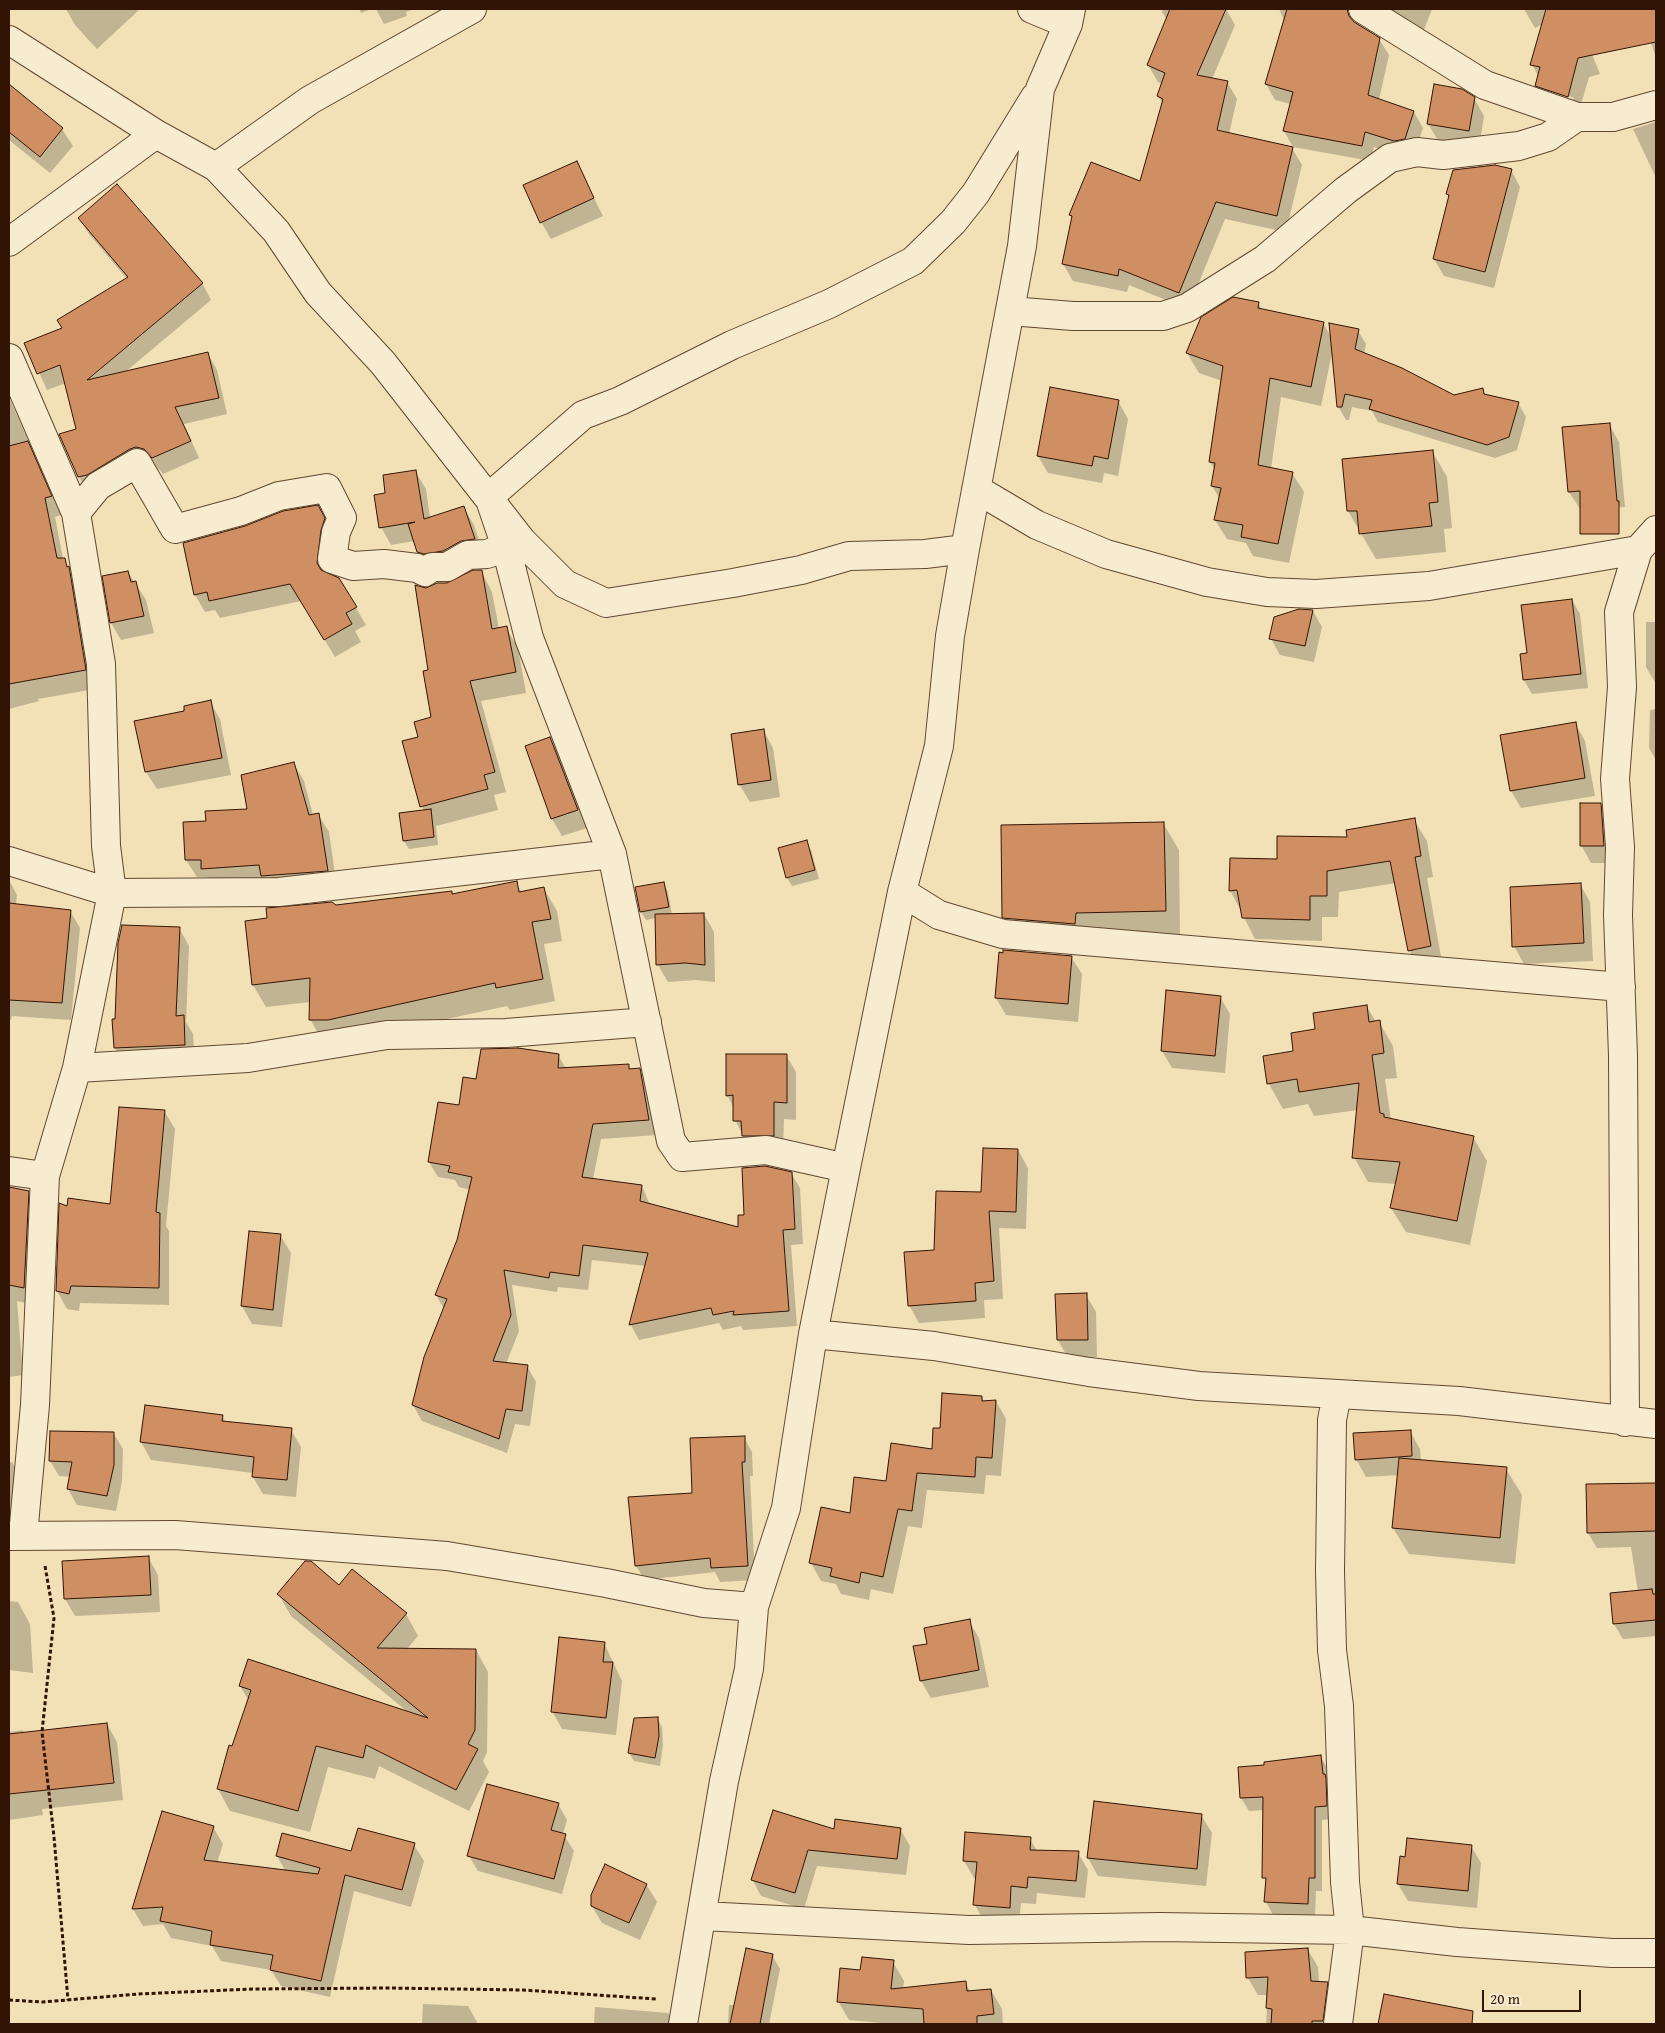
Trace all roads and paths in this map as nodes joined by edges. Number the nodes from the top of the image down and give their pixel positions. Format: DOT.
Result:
graph roads {
  1 [pos="472,9"];
  2 [pos="1032,9"];
  3 [pos="1363,9"];
  4 [pos="1069,16"];
  5 [pos="9,40"];
  6 [pos="1040,89"];
  7 [pos="1656,105"];
  8 [pos="1577,118"];
  9 [pos="156,134"];
  10 [pos="216,167"];
  11 [pos="9,242"];
  12 [pos="1010,311"];
  13 [pos="9,358"];
  14 [pos="976,489"];
  15 [pos="489,496"];
  16 [pos="76,513"];
  17 [pos="1656,530"];
  18 [pos="506,547"];
  19 [pos="965,550"];
  20 [pos="1638,550"];
  21 [pos="612,854"];
  22 [pos="9,861"];
  23 [pos="902,892"];
  24 [pos="112,893"];
  25 [pos="1621,987"];
  26 [pos="647,1022"];
  27 [pos="77,1068"];
  28 [pos="846,1168"];
  29 [pos="9,1171"];
  30 [pos="44,1176"];
  31 [pos="813,1334"];
  32 [pos="1337,1394"];
  33 [pos="1625,1422"];
  34 [pos="1656,1424"];
  35 [pos="16,1535"];
  36 [pos="754,1607"];
  37 [pos="703,1916"];
  38 [pos="1350,1930"];
  39 [pos="1656,1953"];
  40 [pos="9,2000"];
  41 [pos="68,2000"];
  42 [pos="685,2013"];
  43 [pos="1338,2024"];
  1 -- 10 [label="street"];
  2 -- 4 [label="street"];
  3 -- 8 [label="street"];
  4 -- 6 [label="street"];
  5 -- 9 [label="street"];
  6 -- 12 [label="street"];
  6 -- 15 [label="street"];
  7 -- 8 [label="street"];
  8 -- 12 [label="street"];
  9 -- 10 [label="street"];
  9 -- 11 [label="street"];
  10 -- 15 [label="street"];
  12 -- 14 [label="street"];
  13 -- 16 [label="street"];
  14 -- 19 [label="street"];
  14 -- 20 [label="street"];
  15 -- 18 [label="street"];
  15 -- 19 [label="street"];
  16 -- 18 [label="street"];
  16 -- 24 [label="street"];
  17 -- 20 [label="street"];
  18 -- 21 [label="street"];
  19 -- 23 [label="street"];
  20 -- 25 [label="street"];
  21 -- 24 [label="street"];
  21 -- 26 [label="street"];
  22 -- 24 [label="street"];
  23 -- 25 [label="street"];
  23 -- 28 [label="street"];
  24 -- 27 [label="street"];
  25 -- 33 [label="street"];
  26 -- 27 [label="street"];
  26 -- 28 [label="street"];
  27 -- 30 [label="street"];
  28 -- 31 [label="street"];
  29 -- 30 [label="street"];
  30 -- 35 [label="street"];
  31 -- 32 [label="street"];
  31 -- 36 [label="street"];
  32 -- 33 [label="street"];
  32 -- 38 [label="street"];
  33 -- 34 [label="street"];
  35 -- 36 [label="street"];
  35 -- 41 [label="path"];
  36 -- 37 [label="street"];
  37 -- 38 [label="street"];
  37 -- 42 [label="street"];
  38 -- 39 [label="street"];
  38 -- 43 [label="street"];
  40 -- 41 [label="path"];
  41 -- 42 [label="path"];
}
